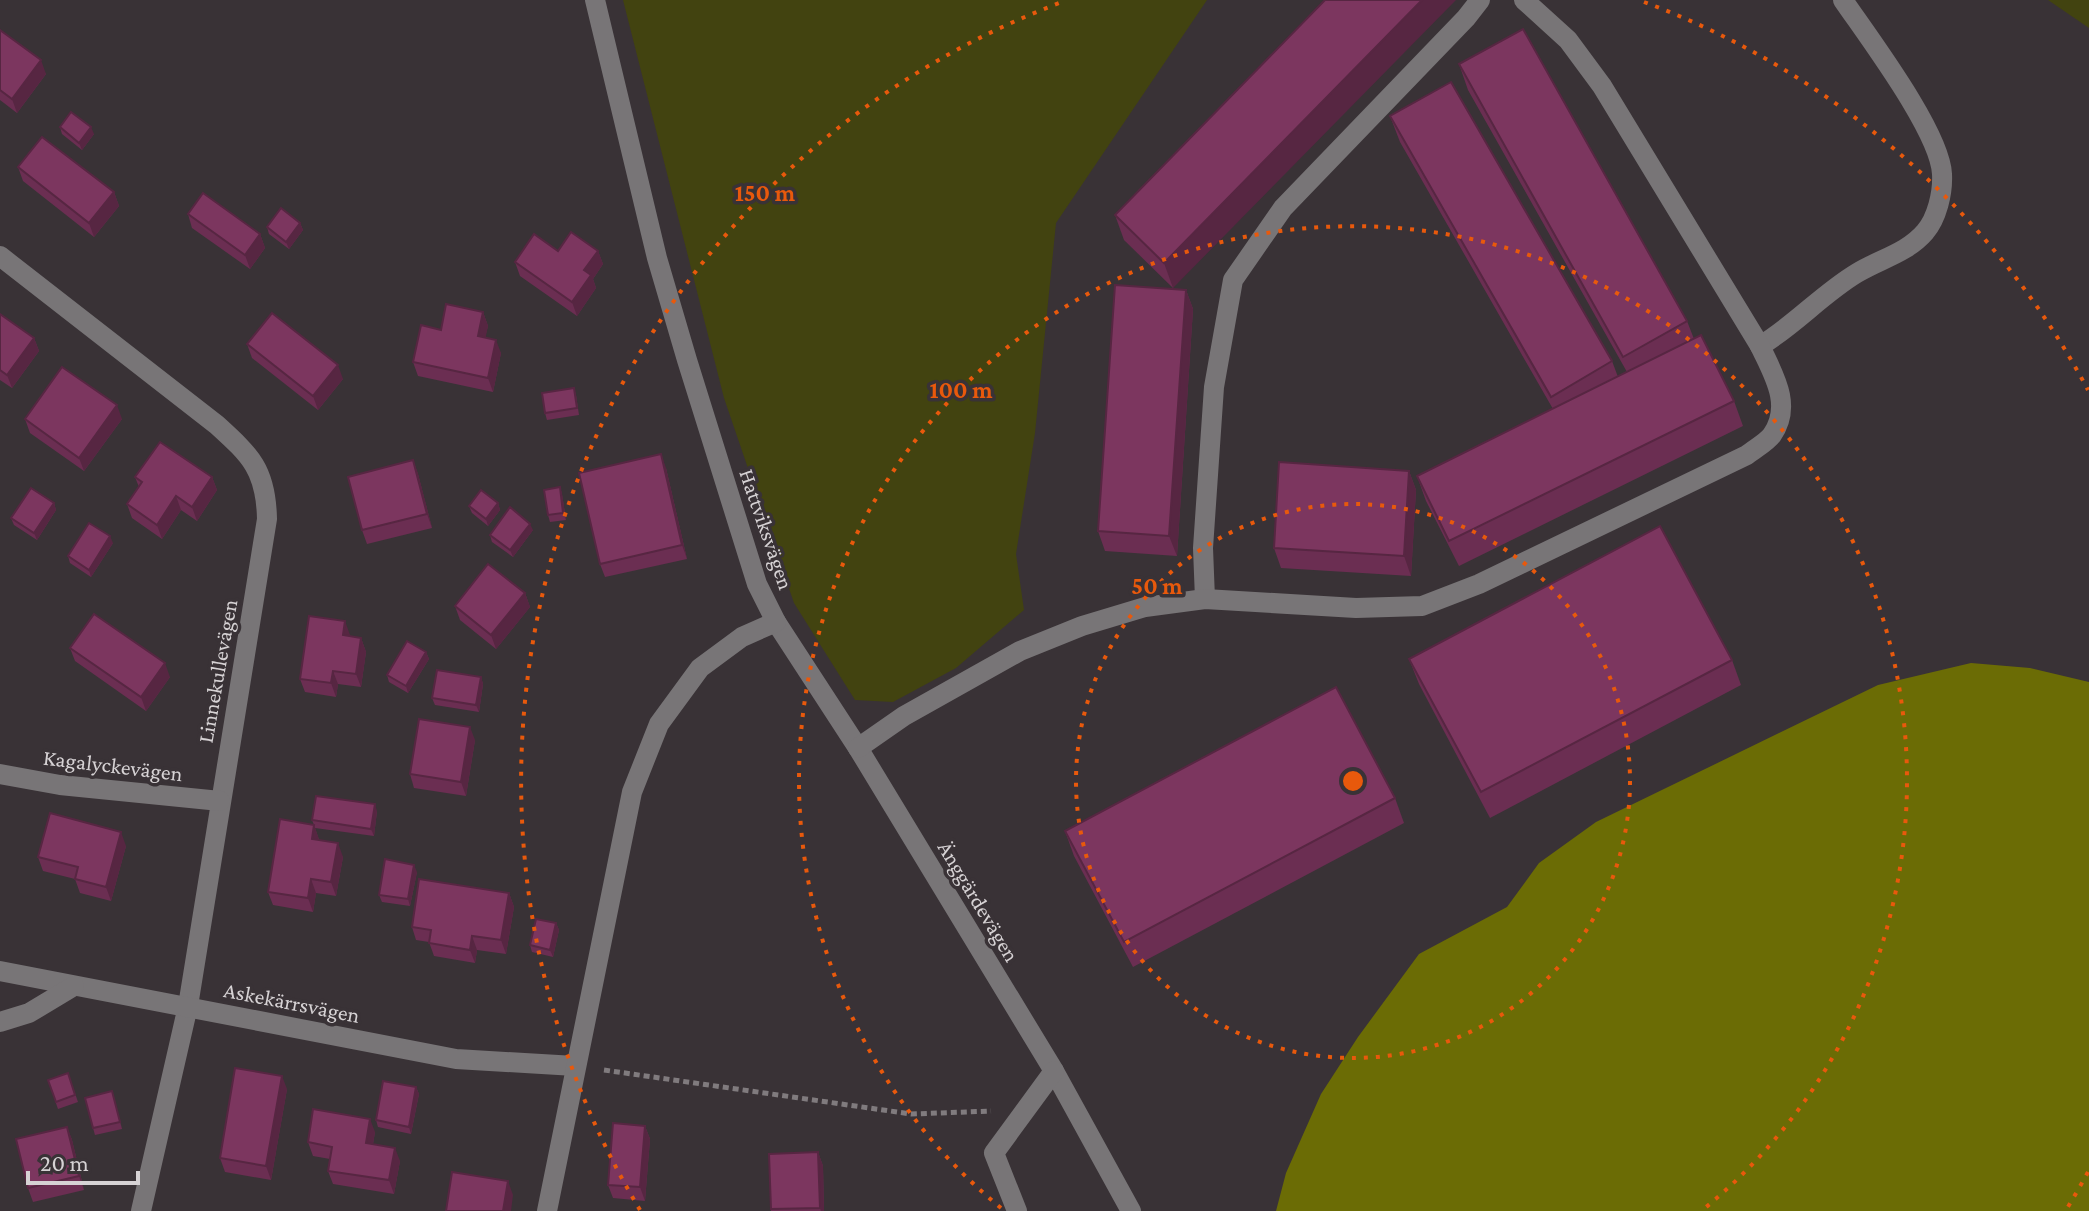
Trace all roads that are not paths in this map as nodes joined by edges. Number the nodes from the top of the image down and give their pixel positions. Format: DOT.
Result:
graph roads {
  1 [pos="595,0"];
  2 [pos="1480,0"];
  3 [pos="1524,0"];
  4 [pos="1843,0"];
  5 [pos="0,256"];
  6 [pos="1760,346"];
  7 [pos="1205,599"];
  8 [pos="776,622"];
  9 [pos="858,748"];
  10 [pos="0,774"];
  11 [pos="220,801"];
  12 [pos="0,971"];
  13 [pos="74,986"];
  14 [pos="188,1006"];
  15 [pos="0,1022"];
  16 [pos="575,1066"];
  17 [pos="1054,1071"];
  18 [pos="141,1211"];
  19 [pos="547,1211"];
  20 [pos="1017,1211"];
  21 [pos="1131,1211"];
  1 -- 8 [label="street, Hattviksvägen"];
  2 -- 7 [label="street"];
  3 -- 6 [label="street"];
  4 -- 6 [label="street"];
  5 -- 11 [label="street, Linnekullevägen"];
  6 -- 7 [label="street"];
  7 -- 9 [label="street"];
  8 -- 9 [label="street, Änggärdevägen"];
  8 -- 16 [label="street, Hattviksvägen"];
  9 -- 17 [label="street, Änggärdevägen"];
  10 -- 11 [label="street, Kagalyckevägen"];
  11 -- 14 [label="street, Linnekullevägen"];
  12 -- 13 [label="street, Askekärrsvägen"];
  13 -- 14 [label="street, Askekärrsvägen"];
  13 -- 15 [label="street"];
  14 -- 16 [label="street, Askekärrsvägen"];
  14 -- 18 [label="street, Linnekullevägen"];
  16 -- 19 [label="street, Hattviksvägen"];
  17 -- 20 [label="street"];
  17 -- 21 [label="street, Änggärdevägen"];
}
